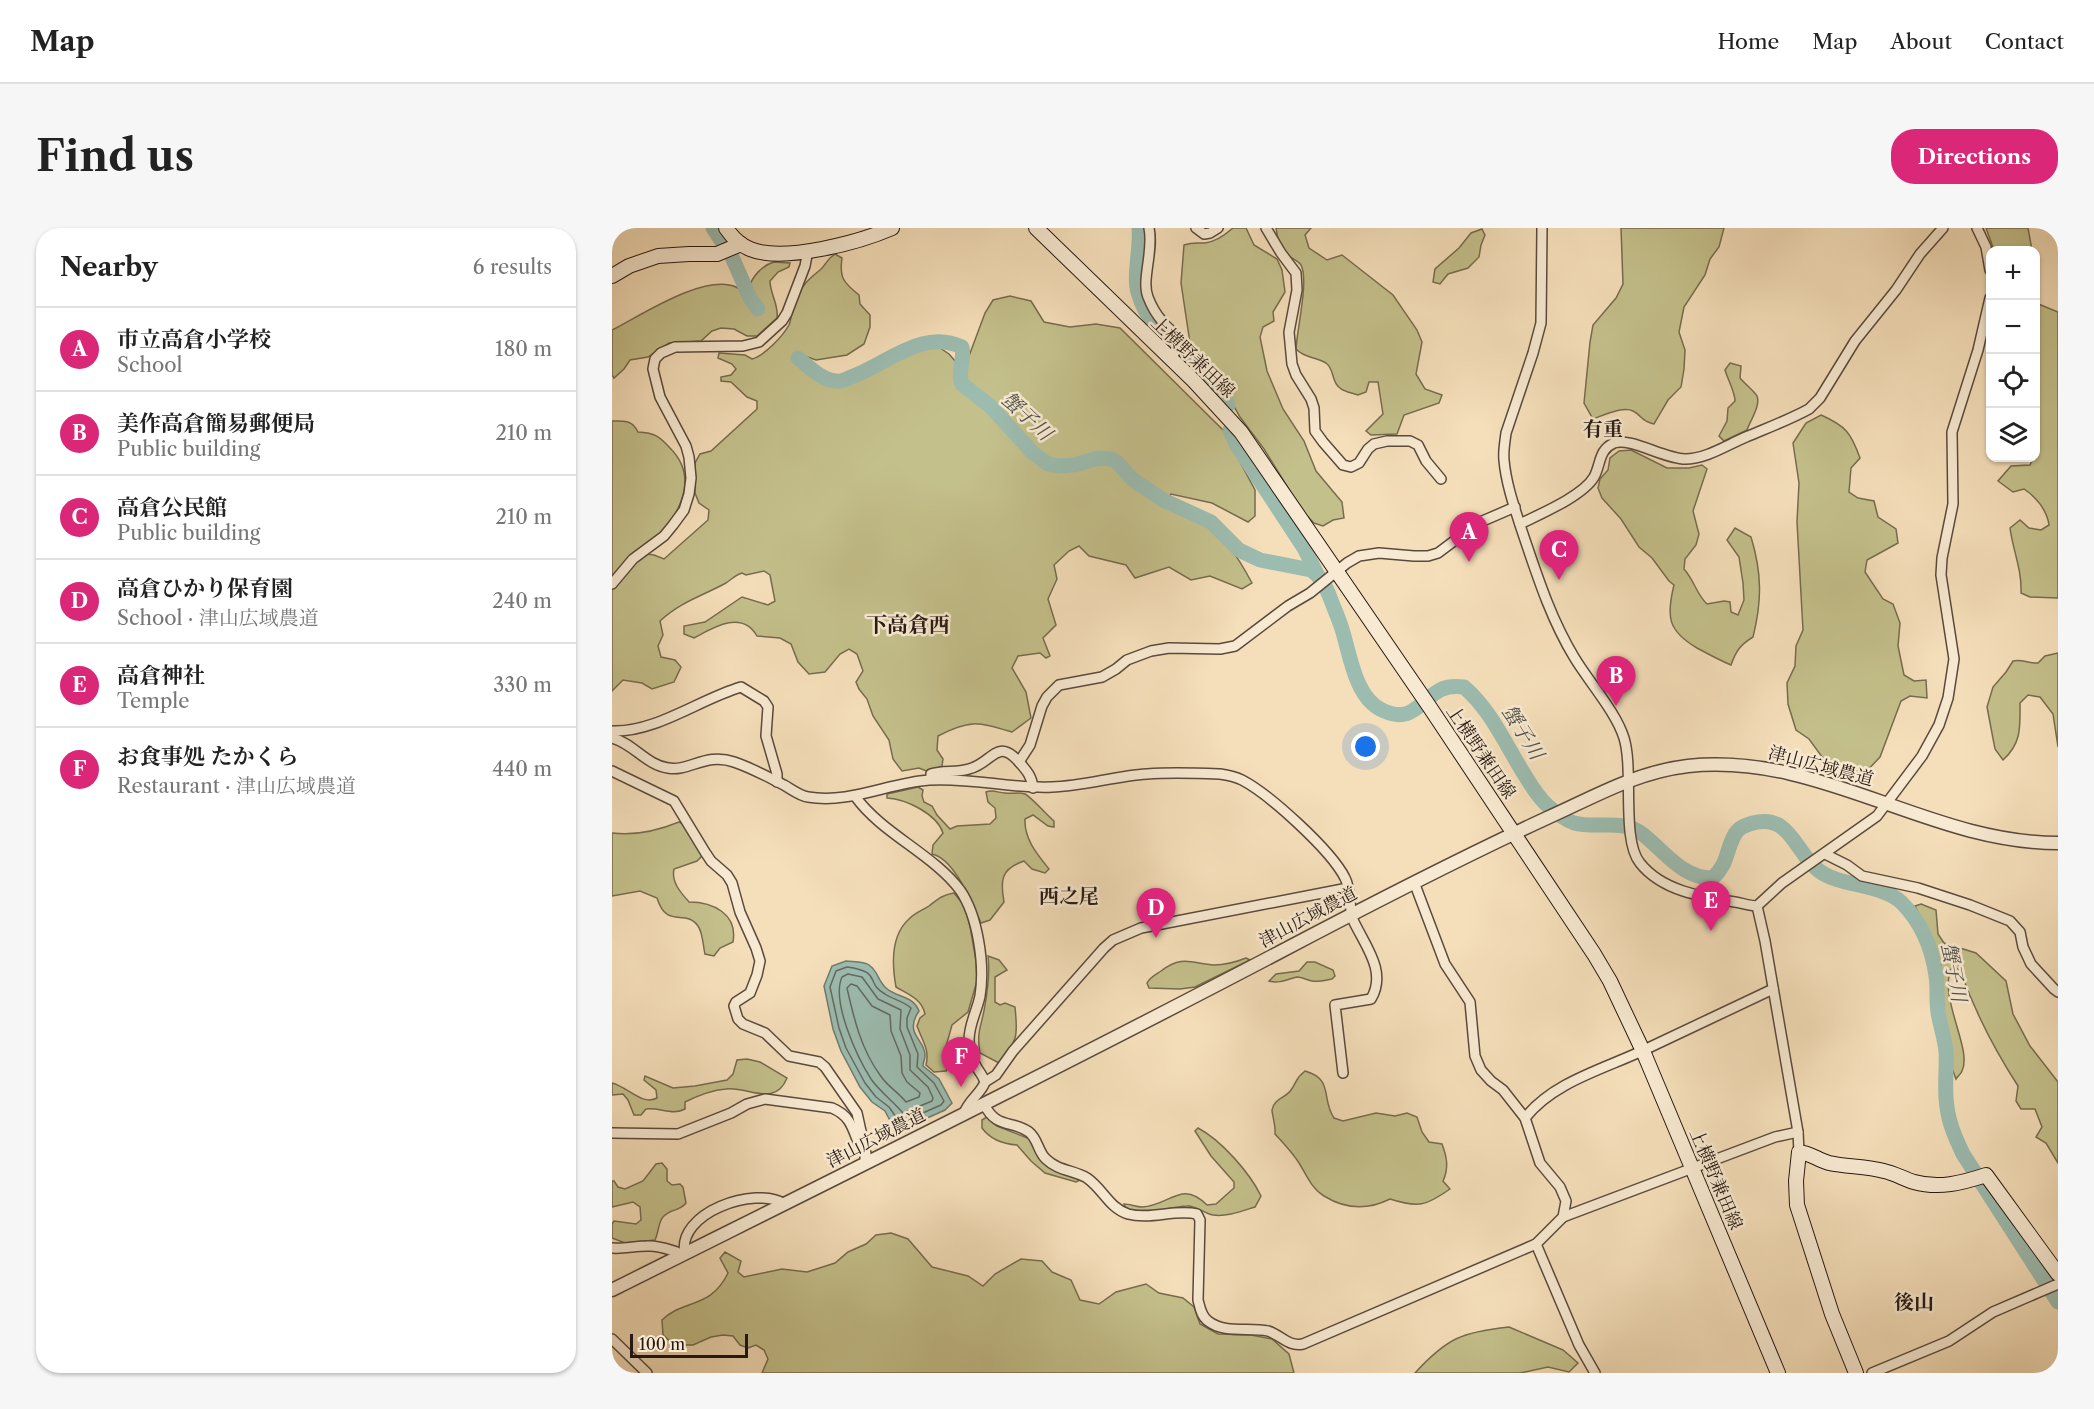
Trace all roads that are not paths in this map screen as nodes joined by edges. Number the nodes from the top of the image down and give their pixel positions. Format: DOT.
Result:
graph roads {
  1 [pos="726,228"];
  2 [pos="892,228"];
  3 [pos="1036,228"];
  4 [pos="1149,228"];
  5 [pos="1196,228"];
  6 [pos="1218,228"];
  7 [pos="1266,228"];
  8 [pos="1542,228"];
  9 [pos="1943,228"];
  10 [pos="1977,228"];
  11 [pos="1986,247"];
  12 [pos="733,248"];
  13 [pos="808,250"];
  14 [pos="612,276"];
  15 [pos="1990,300"];
  16 [pos="1173,356"];
  17 [pos="1441,479"];
  18 [pos="1515,507"];
  19 [pos="1520,524"];
  20 [pos="1331,575"];
  21 [pos="612,584"];
  22 [pos="612,731"];
  23 [pos="612,738"];
  24 [pos="1019,762"];
  25 [pos="612,771"];
  26 [pos="931,779"];
  27 [pos="1628,780"];
  28 [pos="777,782"];
  29 [pos="1033,788"];
  30 [pos="855,796"];
  31 [pos="1888,803"];
  32 [pos="1513,833"];
  33 [pos="2058,843"];
  34 [pos="1825,854"];
  35 [pos="1414,882"];
  36 [pos="1348,888"];
  37 [pos="1757,906"];
  38 [pos="1352,914"];
  39 [pos="1773,989"];
  40 [pos="2058,992"];
  41 [pos="1643,1051"];
  42 [pos="1343,1073"];
  43 [pos="985,1082"];
  44 [pos="984,1104"];
  45 [pos="964,1114"];
  46 [pos="1525,1118"];
  47 [pos="1798,1132"];
  48 [pos="612,1133"];
  49 [pos="1799,1152"];
  50 [pos="866,1160"];
  51 [pos="1691,1167"];
  52 [pos="785,1204"];
  53 [pos="1563,1217"];
  54 [pos="1536,1244"];
  55 [pos="612,1248"];
  56 [pos="682,1255"];
  57 [pos="2054,1283"];
  58 [pos="612,1290"];
  59 [pos="612,1339"];
  60 [pos="647,1373"];
  61 [pos="1595,1373"];
  62 [pos="1778,1373"];
  63 [pos="1856,1373"];
  64 [pos="1872,1373"];
  1 -- 12 [label="main road"];
  2 -- 13 [label="main road"];
  3 -- 16 [label="main road, 上横野兼田線"];
  4 -- 16 [label="street"];
  5 -- 6 [label="street"];
  7 -- 17 [label="street"];
  8 -- 18 [label="street"];
  9 -- 19 [label="street"];
  10 -- 11 [label="street"];
  12 -- 13 [label="main road"];
  12 -- 14 [label="main road"];
  13 -- 21 [label="street"];
  15 -- 31 [label="street"];
  16 -- 20 [label="main road, 上横野兼田線"];
  18 -- 19 [label="street"];
  18 -- 20 [label="street"];
  19 -- 27 [label="street"];
  20 -- 24 [label="street"];
  20 -- 32 [label="main road, 上横野兼田線"];
  22 -- 28 [label="street"];
  23 -- 28 [label="street"];
  24 -- 26 [label="street"];
  24 -- 29 [label="street"];
  25 -- 50 [label="street"];
  26 -- 29 [label="street"];
  26 -- 30 [label="street"];
  27 -- 31 [label="street, 津山広域農道"];
  27 -- 32 [label="street, 津山広域農道"];
  27 -- 37 [label="street"];
  28 -- 30 [label="street"];
  29 -- 36 [label="street"];
  30 -- 43 [label="street"];
  31 -- 33 [label="street, 津山広域農道"];
  31 -- 34 [label="street"];
  32 -- 35 [label="street, 津山広域農道"];
  32 -- 41 [label="main road, 上横野兼田線"];
  34 -- 37 [label="street"];
  34 -- 40 [label="street"];
  35 -- 38 [label="street, 津山広域農道"];
  35 -- 46 [label="street"];
  36 -- 38 [label="street"];
  36 -- 43 [label="street"];
  37 -- 39 [label="street"];
  38 -- 42 [label="street"];
  38 -- 44 [label="street, 津山広域農道"];
  39 -- 41 [label="street"];
  39 -- 47 [label="street"];
  41 -- 46 [label="street"];
  41 -- 51 [label="main road, 上横野兼田線"];
  43 -- 45 [label="street"];
  44 -- 45 [label="street, 津山広域農道"];
  44 -- 54 [label="street"];
  45 -- 50 [label="street, 津山広域農道"];
  46 -- 53 [label="street"];
  47 -- 49 [label="street"];
  47 -- 51 [label="street"];
  48 -- 50 [label="street"];
  49 -- 57 [label="main road"];
  49 -- 63 [label="main road"];
  50 -- 52 [label="street, 津山広域農道"];
  51 -- 53 [label="street"];
  51 -- 62 [label="main road, 上横野兼田線"];
  52 -- 56 [label="street, 津山広域農道"];
  52 -- 56 [label="street"];
  53 -- 54 [label="street"];
  54 -- 61 [label="street"];
  55 -- 56 [label="street"];
  56 -- 58 [label="street, 津山広域農道"];
  57 -- 64 [label="street"];
  59 -- 60 [label="street"];
}
